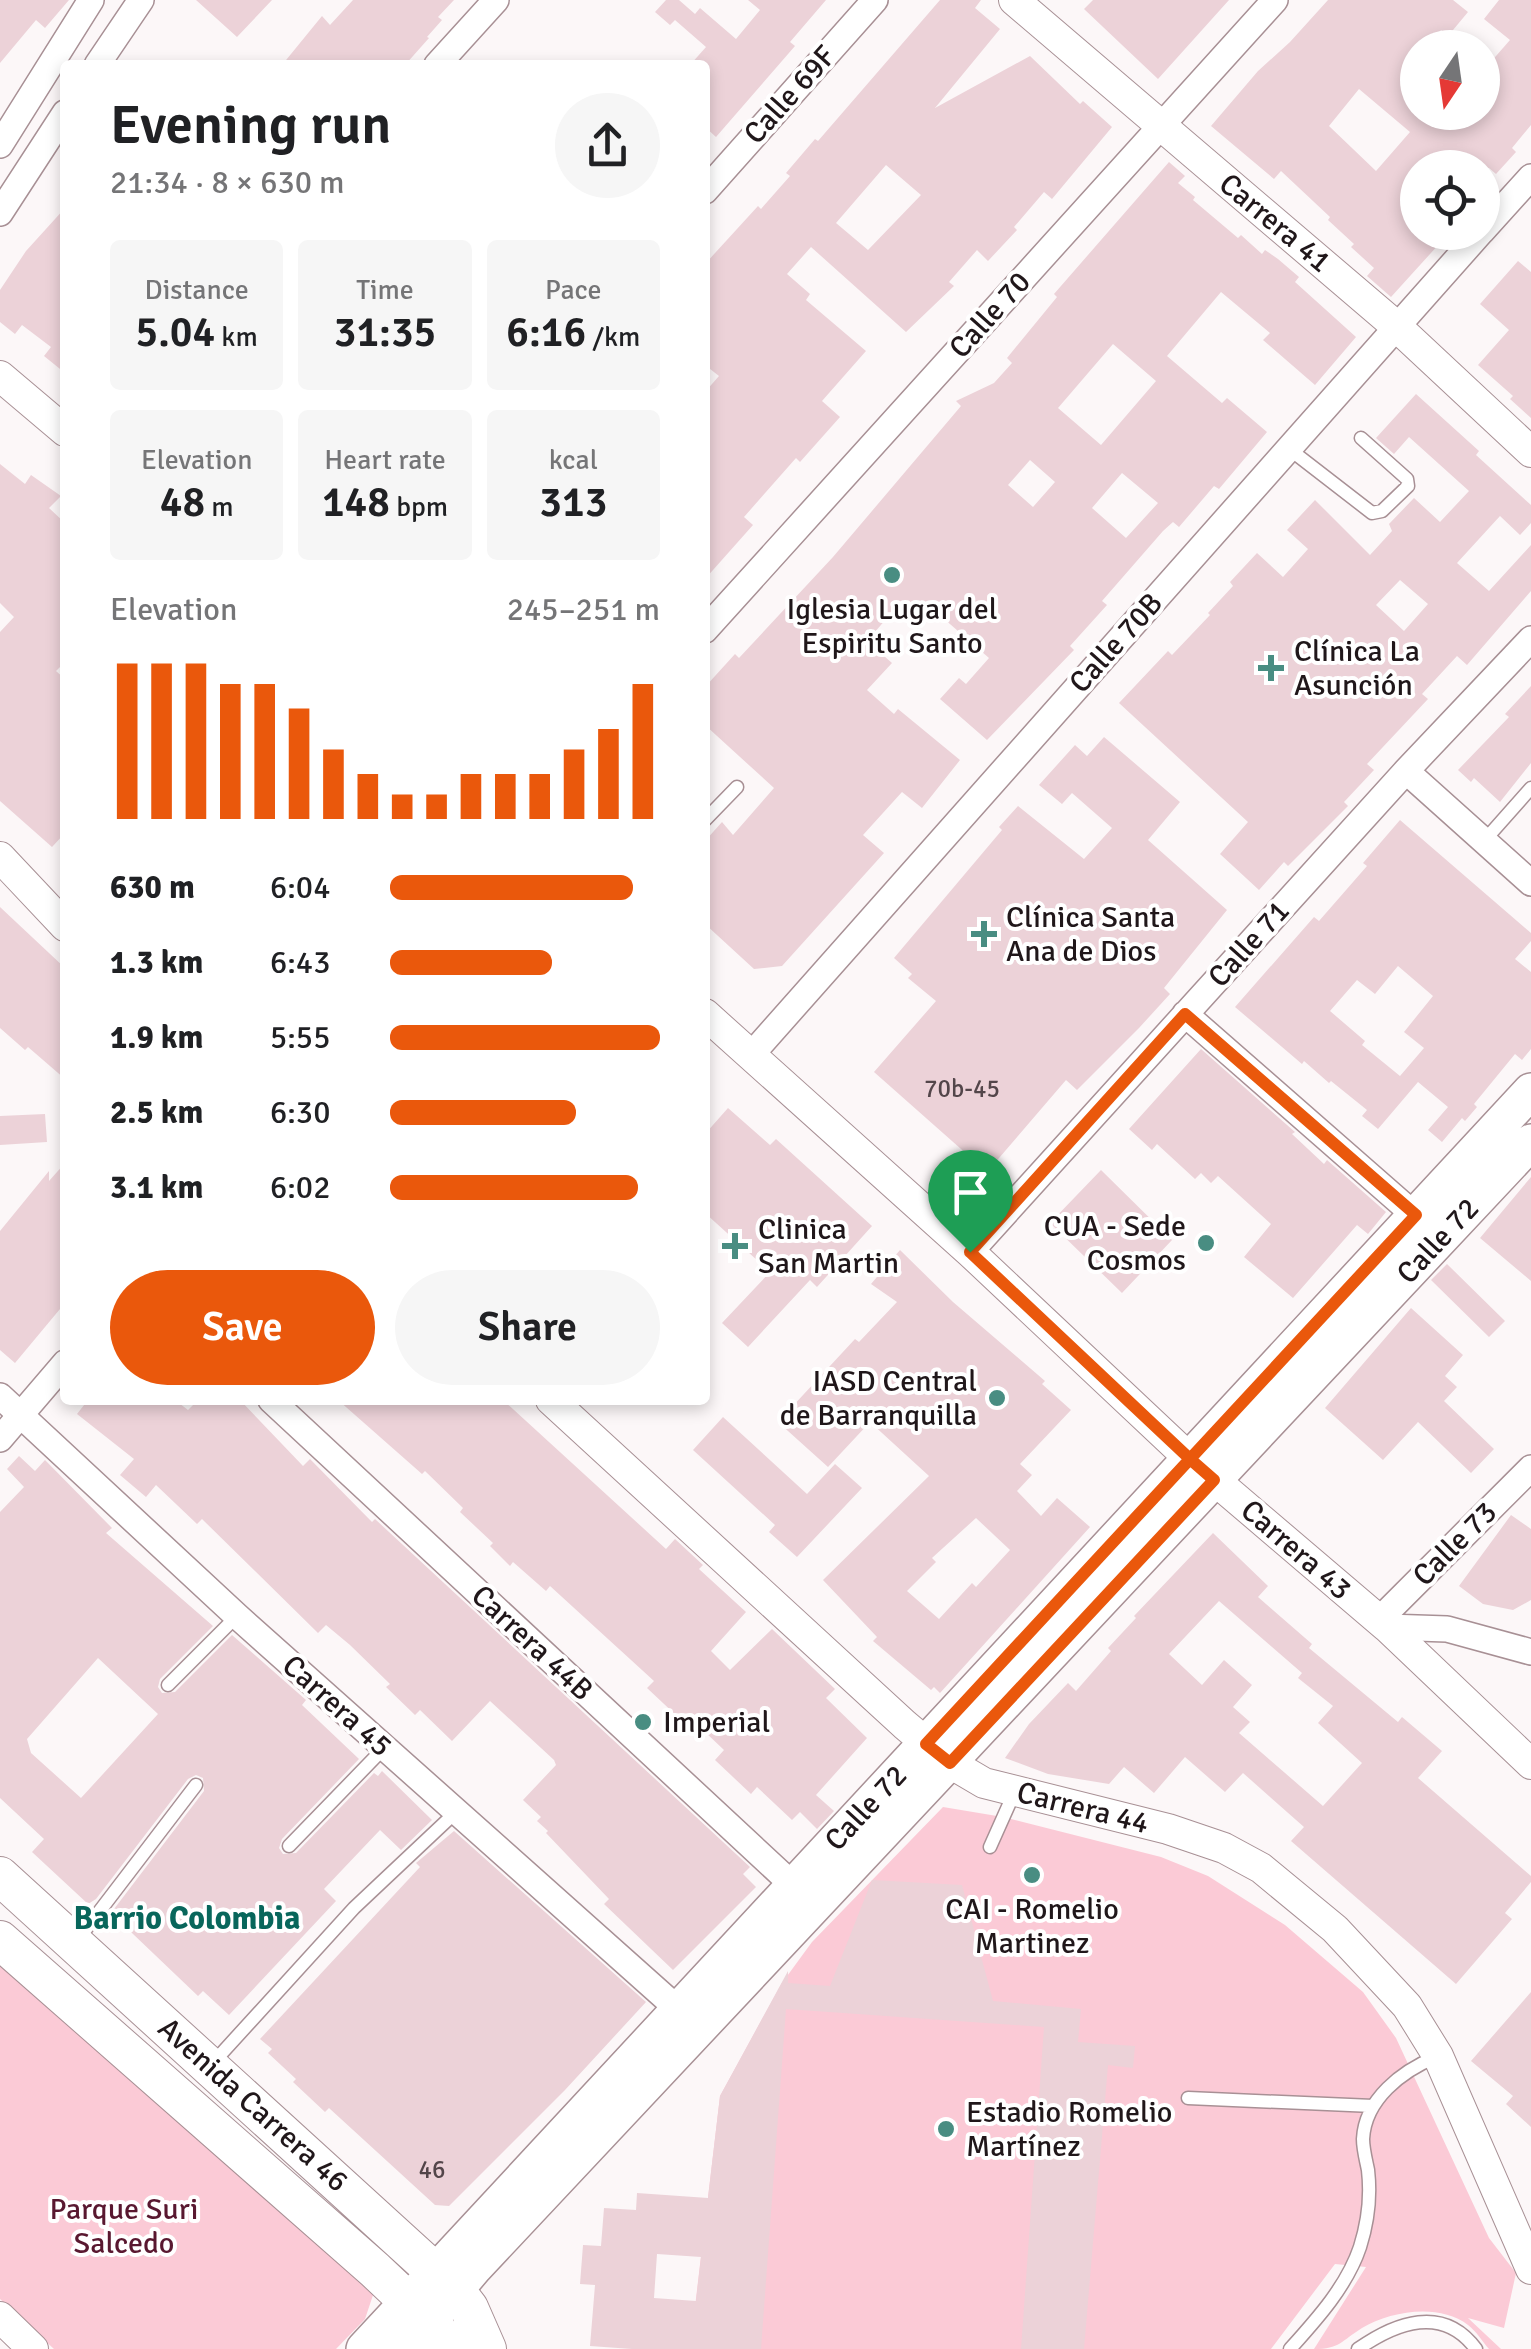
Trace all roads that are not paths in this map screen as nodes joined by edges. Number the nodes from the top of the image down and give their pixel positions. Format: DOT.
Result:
graph roads {
  1 [pos="91,0"];
  2 [pos="107,0"];
  3 [pos="496,0"];
  4 [pos="875,0"];
  5 [pos="1014,0"];
  6 [pos="1275,0"];
  7 [pos="135,8"];
  8 [pos="100,60"];
  9 [pos="442,60"];
  10 [pos="60,122"];
  11 [pos="1161,126"];
  12 [pos="0,145"];
  13 [pos="1531,177"];
  14 [pos="710,184"];
  15 [pos="1500,212"];
  16 [pos="0,213"];
  17 [pos="1466,250"];
  18 [pos="1396,326"];
  19 [pos="0,376"];
  20 [pos="60,427"];
  21 [pos="1362,438"];
  22 [pos="1288,448"];
  23 [pos="1531,452"];
  24 [pos="710,624"];
  25 [pos="1531,639"];
  26 [pos="1406,771"];
  27 [pos="737,787"];
  28 [pos="1531,788"];
  29 [pos="710,815"];
  30 [pos="1484,841"];
  31 [pos="0,858"];
  32 [pos="1531,883"];
  33 [pos="60,921"];
  34 [pos="1185,1014"];
  35 [pos="710,1018"];
  36 [pos="751,1054"];
  37 [pos="1531,1091"];
  38 [pos="1531,1142"];
  39 [pos="1428,1227"];
  40 [pos="970,1252"];
  41 [pos="60,1369"];
  42 [pos="0,1396"];
  43 [pos="276,1405"];
  44 [pos="557,1405"];
  45 [pos="20,1415"];
  46 [pos="0,1438"];
  47 [pos="1531,1468"];
  48 [pos="1202,1469"];
  49 [pos="237,1616"];
  50 [pos="1383,1623"];
  51 [pos="1531,1652"];
  52 [pos="168,1684"];
  53 [pos="384,1747"];
  54 [pos="938,1753"];
  55 [pos="1531,1764"];
  56 [pos="196,1785"];
  57 [pos="1014,1791"];
  58 [pos="456,1812"];
  59 [pos="289,1846"];
  60 [pos="990,1846"];
  61 [pos="0,1876"];
  62 [pos="794,1886"];
  63 [pos="0,1896"];
  64 [pos="0,1922"];
  65 [pos="0,1940"];
  66 [pos="74,1944"];
  67 [pos="679,2010"];
  68 [pos="1438,2056"];
  69 [pos="209,2067"];
  70 [pos="1188,2098"];
  71 [pos="1373,2106"];
  72 [pos="1531,2268"];
  73 [pos="0,2317"];
  74 [pos="446,2317"];
  75 [pos="33,2349"];
  76 [pos="364,2349"];
  77 [pos="1290,2349"];
  78 [pos="1358,2349"];
  79 [pos="1476,2349"];
  1 -- 12 [label="street"];
  2 -- 7 [label="street"];
  3 -- 9 [label="street"];
  4 -- 14 [label="street, Calle 69F"];
  5 -- 11 [label="street, Carrera 41"];
  6 -- 11 [label="street, Calle 70"];
  7 -- 8 [label="street"];
  10 -- 16 [label="street"];
  11 -- 18 [label="street, Carrera 41"];
  11 -- 24 [label="street, Calle 70"];
  13 -- 15 [label="street, Calle 70B"];
  17 -- 18 [label="street, Calle 70B"];
  18 -- 22 [label="street, Calle 70B"];
  18 -- 23 [label="street, Carrera 41"];
  19 -- 20 [label="street"];
  21 -- 22 [label="lane"];
  22 -- 36 [label="street, Calle 70B"];
  25 -- 26 [label="street, Calle 71"];
  26 -- 30 [label="street"];
  26 -- 34 [label="street, Calle 71"];
  27 -- 29 [label="lane"];
  28 -- 30 [label="lane"];
  30 -- 32 [label="street"];
  31 -- 33 [label="street"];
  34 -- 39 [label="street"];
  34 -- 40 [label="street, Calle 71"];
  35 -- 36 [label="street, Carrera 43"];
  36 -- 40 [label="street, Carrera 43"];
  37 -- 39 [label="main road, Calle 72"];
  38 -- 39 [label="main road, Calle 72"];
  39 -- 48 [label="main road, Calle 72"];
  40 -- 48 [label="street, Carrera 43"];
  41 -- 45 [label="street"];
  42 -- 45 [label="street, Carrera 45"];
  43 -- 62 [label="street, Carrera 44B"];
  44 -- 54 [label="street, Carrera 44"];
  45 -- 46 [label="street"];
  45 -- 49 [label="street, Carrera 45"];
  47 -- 50 [label="street, Calle 73"];
  48 -- 50 [label="street, Carrera 43"];
  48 -- 54 [label="main road, Calle 72"];
  49 -- 52 [label="lane"];
  49 -- 53 [label="street, Carrera 45"];
  50 -- 51 [label="street"];
  50 -- 55 [label="street, Carrera 43"];
  53 -- 58 [label="street, Carrera 45"];
  53 -- 59 [label="lane"];
  54 -- 57 [label="street, Carrera 44"];
  54 -- 62 [label="main road, Calle 72"];
  54 -- 74 [label="main road, Calle 72"];
  56 -- 66 [label="lane"];
  57 -- 60 [label="lane"];
  57 -- 68 [label="street, Carrera 44"];
  58 -- 67 [label="street, Carrera 45"];
  58 -- 69 [label="lane"];
  61 -- 66 [label="main road, Avenida Carrera 46"];
  62 -- 67 [label="main road, Calle 72"];
  63 -- 74 [label="lane"];
  64 -- 74 [label="lane"];
  65 -- 74 [label="main road, Avenida Carrera 46"];
  66 -- 69 [label="main road, Avenida Carrera 46"];
  67 -- 74 [label="main road, Calle 72"];
  68 -- 71 [label="lane"];
  68 -- 72 [label="street, Carrera 44"];
  69 -- 74 [label="main road, Avenida Carrera 46"];
  70 -- 71 [label="lane"];
  71 -- 77 [label="lane"];
  73 -- 75 [label="street"];
  74 -- 76 [label="main road, Calle 72"];
  78 -- 79 [label="lane"];
}
